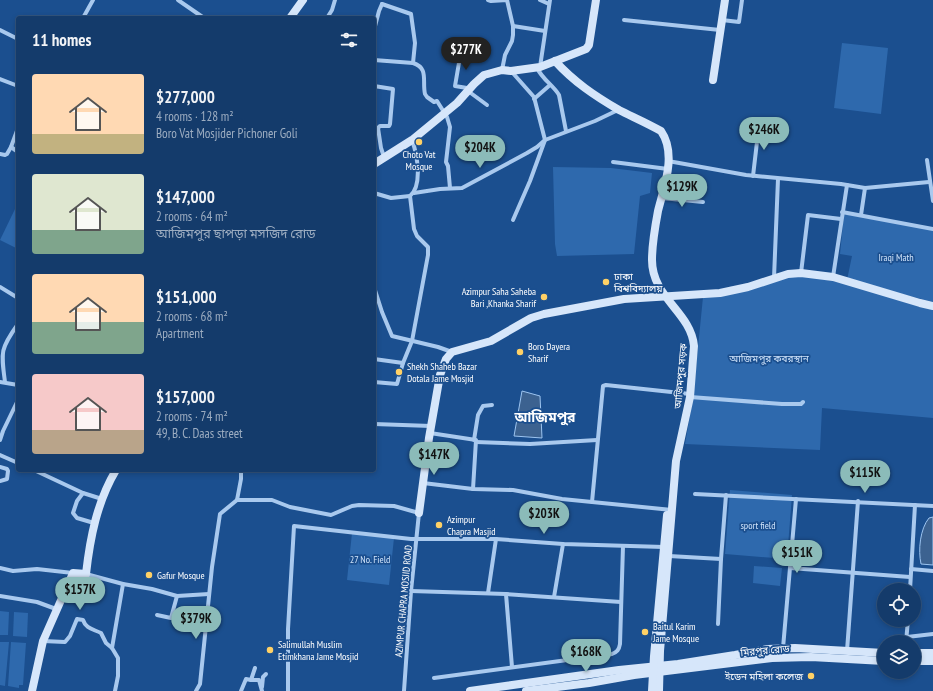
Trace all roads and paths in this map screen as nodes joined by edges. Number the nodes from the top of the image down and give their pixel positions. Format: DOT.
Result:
graph roads {
  1 [pos="93,0"];
  2 [pos="178,0"];
  3 [pos="303,0"];
  4 [pos="334,0"];
  5 [pos="488,0"];
  6 [pos="508,0"];
  7 [pos="540,0"];
  8 [pos="596,0"];
  9 [pos="725,0"];
  10 [pos="742,0"];
  11 [pos="382,2"];
  12 [pos="550,2"];
  13 [pos="84,16"];
  14 [pos="201,16"];
  15 [pos="291,16"];
  16 [pos="328,16"];
  17 [pos="624,20"];
  18 [pos="722,20"];
  19 [pos="376,22"];
  20 [pos="513,26"];
  21 [pos="0,30"];
  22 [pos="720,30"];
  23 [pos="545,31"];
  24 [pos="16,38"];
  25 [pos="464,44"];
  26 [pos="376,60"];
  27 [pos="553,62"];
  28 [pos="413,63"];
  29 [pos="538,67"];
  30 [pos="502,70"];
  31 [pos="511,71"];
  32 [pos="0,79"];
  33 [pos="713,80"];
  34 [pos="16,85"];
  35 [pos="550,85"];
  36 [pos="376,86"];
  37 [pos="468,91"];
  38 [pos="534,99"];
  39 [pos="487,105"];
  40 [pos="617,111"];
  41 [pos="445,113"];
  42 [pos="759,125"];
  43 [pos="566,131"];
  44 [pos="16,133"];
  45 [pos="412,140"];
  46 [pos="544,140"];
  47 [pos="11,147"];
  48 [pos="16,151"];
  49 [pos="0,154"];
  50 [pos="384,157"];
  51 [pos="927,160"];
  52 [pos="613,162"];
  53 [pos="376,163"];
  54 [pos="666,166"];
  55 [pos="753,176"];
  56 [pos="778,179"];
  57 [pos="929,182"];
  58 [pos="847,185"];
  59 [pos="450,188"];
  60 [pos="866,188"];
  61 [pos="376,194"];
  62 [pos="412,195"];
  63 [pos="662,198"];
  64 [pos="933,200"];
  65 [pos="703,202"];
  66 [pos="842,212"];
  67 [pos="861,216"];
  68 [pos="841,219"];
  69 [pos="513,220"];
  70 [pos="933,229"];
  71 [pos="801,273"];
  72 [pos="833,277"];
  73 [pos="774,278"];
  74 [pos="0,287"];
  75 [pos="376,293"];
  76 [pos="16,297"];
  77 [pos="664,297"];
  78 [pos="933,306"];
  79 [pos="16,327"];
  80 [pos="412,341"];
  81 [pos="452,352"];
  82 [pos="376,359"];
  83 [pos="403,363"];
  84 [pos="0,382"];
  85 [pos="5,382"];
  86 [pos="376,382"];
  87 [pos="16,385"];
  88 [pos="688,395"];
  89 [pos="803,402"];
  90 [pos="16,404"];
  91 [pos="492,405"];
  92 [pos="376,424"];
  93 [pos="418,426"];
  94 [pos="430,432"];
  95 [pos="0,440"];
  96 [pos="597,440"];
  97 [pos="475,441"];
  98 [pos="0,454"];
  99 [pos="16,462"];
  100 [pos="0,467"];
  101 [pos="38,472"];
  102 [pos="115,472"];
  103 [pos="241,472"];
  104 [pos="0,481"];
  105 [pos="423,483"];
  106 [pos="473,489"];
  107 [pos="84,493"];
  108 [pos="695,494"];
  109 [pos="726,495"];
  110 [pos="102,499"];
  111 [pos="796,499"];
  112 [pos="236,500"];
  113 [pos="858,501"];
  114 [pos="592,502"];
  115 [pos="915,505"];
  116 [pos="933,506"];
  117 [pos="670,510"];
  118 [pos="419,513"];
  119 [pos="94,523"];
  120 [pos="417,539"];
  121 [pos="496,539"];
  122 [pos="563,544"];
  123 [pos="623,546"];
  124 [pos="667,550"];
  125 [pos="721,560"];
  126 [pos="0,568"];
  127 [pos="790,568"];
  128 [pos="911,569"];
  129 [pos="933,570"];
  130 [pos="73,573"];
  131 [pos="853,573"];
  132 [pos="0,574"];
  133 [pos="86,574"];
  134 [pos="910,577"];
  135 [pos="910,583"];
  136 [pos="123,584"];
  137 [pos="411,591"];
  138 [pos="488,593"];
  139 [pos="209,594"];
  140 [pos="506,594"];
  141 [pos="0,596"];
  142 [pos="177,596"];
  143 [pos="554,597"];
  144 [pos="621,602"];
  145 [pos="56,609"];
  146 [pos="157,615"];
  147 [pos="718,624"];
  148 [pos="933,634"];
  149 [pos="921,635"];
  150 [pos="43,641"];
  151 [pos="112,648"];
  152 [pos="783,648"];
  153 [pos="848,651"];
  154 [pos="877,652"];
  155 [pos="921,653"];
  156 [pos="933,653"];
  157 [pos="877,661"];
  158 [pos="933,661"];
  159 [pos="921,662"];
  160 [pos="512,667"];
  161 [pos="255,668"];
  162 [pos="653,669"];
  163 [pos="266,674"];
  164 [pos="434,678"];
  165 [pos="251,680"];
  166 [pos="32,691"];
  167 [pos="115,691"];
  168 [pos="196,691"];
  169 [pos="241,691"];
  170 [pos="262,691"];
  171 [pos="288,691"];
  172 [pos="404,691"];
  173 [pos="470,691"];
  174 [pos="526,691"];
  175 [pos="652,691"];
  176 [pos="659,691"];
  1 -- 13 [label="street"];
  2 -- 14 [label="street"];
  3 -- 15 [label="main road"];
  4 -- 16 [label="street"];
  5 -- 6 [label="street"];
  6 -- 20 [label="street"];
  7 -- 12 [label="street"];
  8 -- 27 [label="main road"];
  9 -- 18 [label="main road"];
  10 -- 18 [label="street"];
  11 -- 19 [label="street"];
  11 -- 28 [label="street"];
  12 -- 23 [label="street"];
  17 -- 22 [label="street"];
  18 -- 22 [label="main road"];
  20 -- 23 [label="street"];
  20 -- 30 [label="street"];
  21 -- 24 [label="street"];
  22 -- 33 [label="main road"];
  23 -- 29 [label="street"];
  25 -- 37 [label="street"];
  26 -- 28 [label="street"];
  27 -- 29 [label="main road"];
  27 -- 40 [label="main road, আজিমপুর সড়ক"];
  28 -- 41 [label="street"];
  29 -- 31 [label="main road"];
  29 -- 35 [label="street"];
  30 -- 31 [label="main road"];
  30 -- 37 [label="main road"];
  31 -- 38 [label="street"];
  32 -- 34 [label="street"];
  35 -- 38 [label="street"];
  35 -- 43 [label="street"];
  36 -- 50 [label="street"];
  37 -- 39 [label="street"];
  37 -- 41 [label="main road"];
  38 -- 46 [label="street"];
  40 -- 43 [label="street"];
  40 -- 54 [label="main road, আজিমপুর সড়ক"];
  41 -- 45 [label="main road"];
  41 -- 59 [label="street"];
  42 -- 55 [label="street"];
  43 -- 46 [label="street"];
  44 -- 47 [label="street"];
  45 -- 50 [label="main road"];
  45 -- 62 [label="street"];
  46 -- 59 [label="street"];
  46 -- 69 [label="street"];
  47 -- 48 [label="street"];
  47 -- 49 [label="street"];
  50 -- 53 [label="main road"];
  51 -- 57 [label="street"];
  52 -- 54 [label="street"];
  54 -- 55 [label="street"];
  54 -- 63 [label="main road, আজিমপুর সড়ক"];
  54 -- 77 [label="main road, আজিমপুর সড়ক"];
  55 -- 56 [label="street"];
  56 -- 58 [label="street"];
  56 -- 73 [label="street"];
  57 -- 60 [label="street"];
  57 -- 64 [label="street"];
  58 -- 60 [label="street"];
  58 -- 66 [label="street"];
  59 -- 62 [label="street"];
  60 -- 67 [label="street"];
  61 -- 62 [label="street"];
  62 -- 80 [label="street"];
  63 -- 65 [label="street"];
  63 -- 77 [label="main road, আজিমপুর সড়ক"];
  66 -- 67 [label="street"];
  66 -- 68 [label="street"];
  67 -- 70 [label="street"];
  68 -- 71 [label="street"];
  68 -- 72 [label="street"];
  71 -- 72 [label="main road"];
  71 -- 73 [label="main road"];
  72 -- 78 [label="main road"];
  73 -- 77 [label="main road"];
  74 -- 76 [label="street"];
  75 -- 80 [label="street"];
  77 -- 81 [label="main road"];
  77 -- 88 [label="main road, আজিমপুর সড়ক"];
  79 -- 85 [label="street"];
  80 -- 81 [label="street"];
  80 -- 83 [label="street"];
  81 -- 94 [label="main road"];
  82 -- 83 [label="street"];
  83 -- 86 [label="street"];
  84 -- 85 [label="street"];
  85 -- 87 [label="street"];
  88 -- 89 [label="street"];
  88 -- 96 [label="street"];
  88 -- 117 [label="main road, আজিমপুর সড়ক"];
  90 -- 95 [label="street"];
  91 -- 97 [label="street"];
  92 -- 93 [label="street"];
  93 -- 94 [label="street"];
  93 -- 94 [label="street"];
  94 -- 97 [label="street"];
  94 -- 105 [label="main road"];
  96 -- 97 [label="street"];
  96 -- 114 [label="street"];
  97 -- 106 [label="street"];
  98 -- 99 [label="street"];
  100 -- 104 [label="street"];
  101 -- 107 [label="street"];
  102 -- 110 [label="main road"];
  103 -- 112 [label="street"];
  105 -- 106 [label="street"];
  105 -- 118 [label="main road"];
  106 -- 114 [label="street"];
  107 -- 110 [label="street"];
  107 -- 119 [label="street"];
  108 -- 109 [label="street"];
  109 -- 111 [label="street"];
  109 -- 125 [label="street"];
  110 -- 119 [label="main road"];
  111 -- 113 [label="street"];
  111 -- 127 [label="street"];
  112 -- 118 [label="street"];
  112 -- 139 [label="street"];
  113 -- 115 [label="street"];
  113 -- 131 [label="street"];
  114 -- 117 [label="street"];
  115 -- 116 [label="street"];
  115 -- 128 [label="street"];
  117 -- 124 [label="main road, আজিমপুর সড়ক"];
  118 -- 120 [label="street, AZIMPUR CHAPRA MOSJID ROAD"];
  119 -- 133 [label="main road"];
  120 -- 121 [label="street"];
  120 -- 137 [label="street, AZIMPUR CHAPRA MOSJID ROAD"];
  120 -- 171 [label="street"];
  121 -- 122 [label="street"];
  121 -- 138 [label="street"];
  122 -- 123 [label="street"];
  122 -- 143 [label="street"];
  123 -- 124 [label="street"];
  123 -- 144 [label="street"];
  124 -- 125 [label="street"];
  124 -- 162 [label="main road, আজিমপুর সড়ক"];
  125 -- 147 [label="street"];
  126 -- 130 [label="street"];
  126 -- 132 [label="street"];
  127 -- 131 [label="street"];
  127 -- 152 [label="street"];
  128 -- 129 [label="street"];
  128 -- 134 [label="street"];
  130 -- 133 [label="main road"];
  130 -- 145 [label="main road"];
  131 -- 134 [label="street"];
  131 -- 153 [label="street"];
  133 -- 136 [label="street"];
  134 -- 135 [label="street"];
  136 -- 142 [label="street"];
  136 -- 151 [label="street"];
  137 -- 138 [label="street"];
  137 -- 172 [label="street, AZIMPUR CHAPRA MOSJID ROAD"];
  138 -- 140 [label="street"];
  139 -- 142 [label="street"];
  139 -- 168 [label="street"];
  140 -- 143 [label="street"];
  140 -- 160 [label="street"];
  141 -- 145 [label="street"];
  142 -- 146 [label="street"];
  143 -- 144 [label="street"];
  144 -- 160 [label="street"];
  145 -- 150 [label="main road"];
  148 -- 149 [label="street"];
  150 -- 151 [label="street"];
  150 -- 166 [label="main road"];
  151 -- 167 [label="street"];
  152 -- 153 [label="main road, মিরপুর রোড"];
  152 -- 162 [label="main road, মিরপুর রোড"];
  153 -- 154 [label="main road, মিরপুর রোড"];
  155 -- 156 [label="main road"];
  157 -- 162 [label="main road, মিরপুর রোড"];
  158 -- 159 [label="main road"];
  160 -- 164 [label="street"];
  161 -- 165 [label="street"];
  162 -- 173 [label="main road"];
  162 -- 174 [label="main road"];
  162 -- 175 [label="main road, আজিমপুর সড়ক"];
  162 -- 176 [label="main road, আজিমপুর সড়ক"];
  163 -- 170 [label="street"];
  165 -- 169 [label="street"];
  165 -- 170 [label="street"];
}
